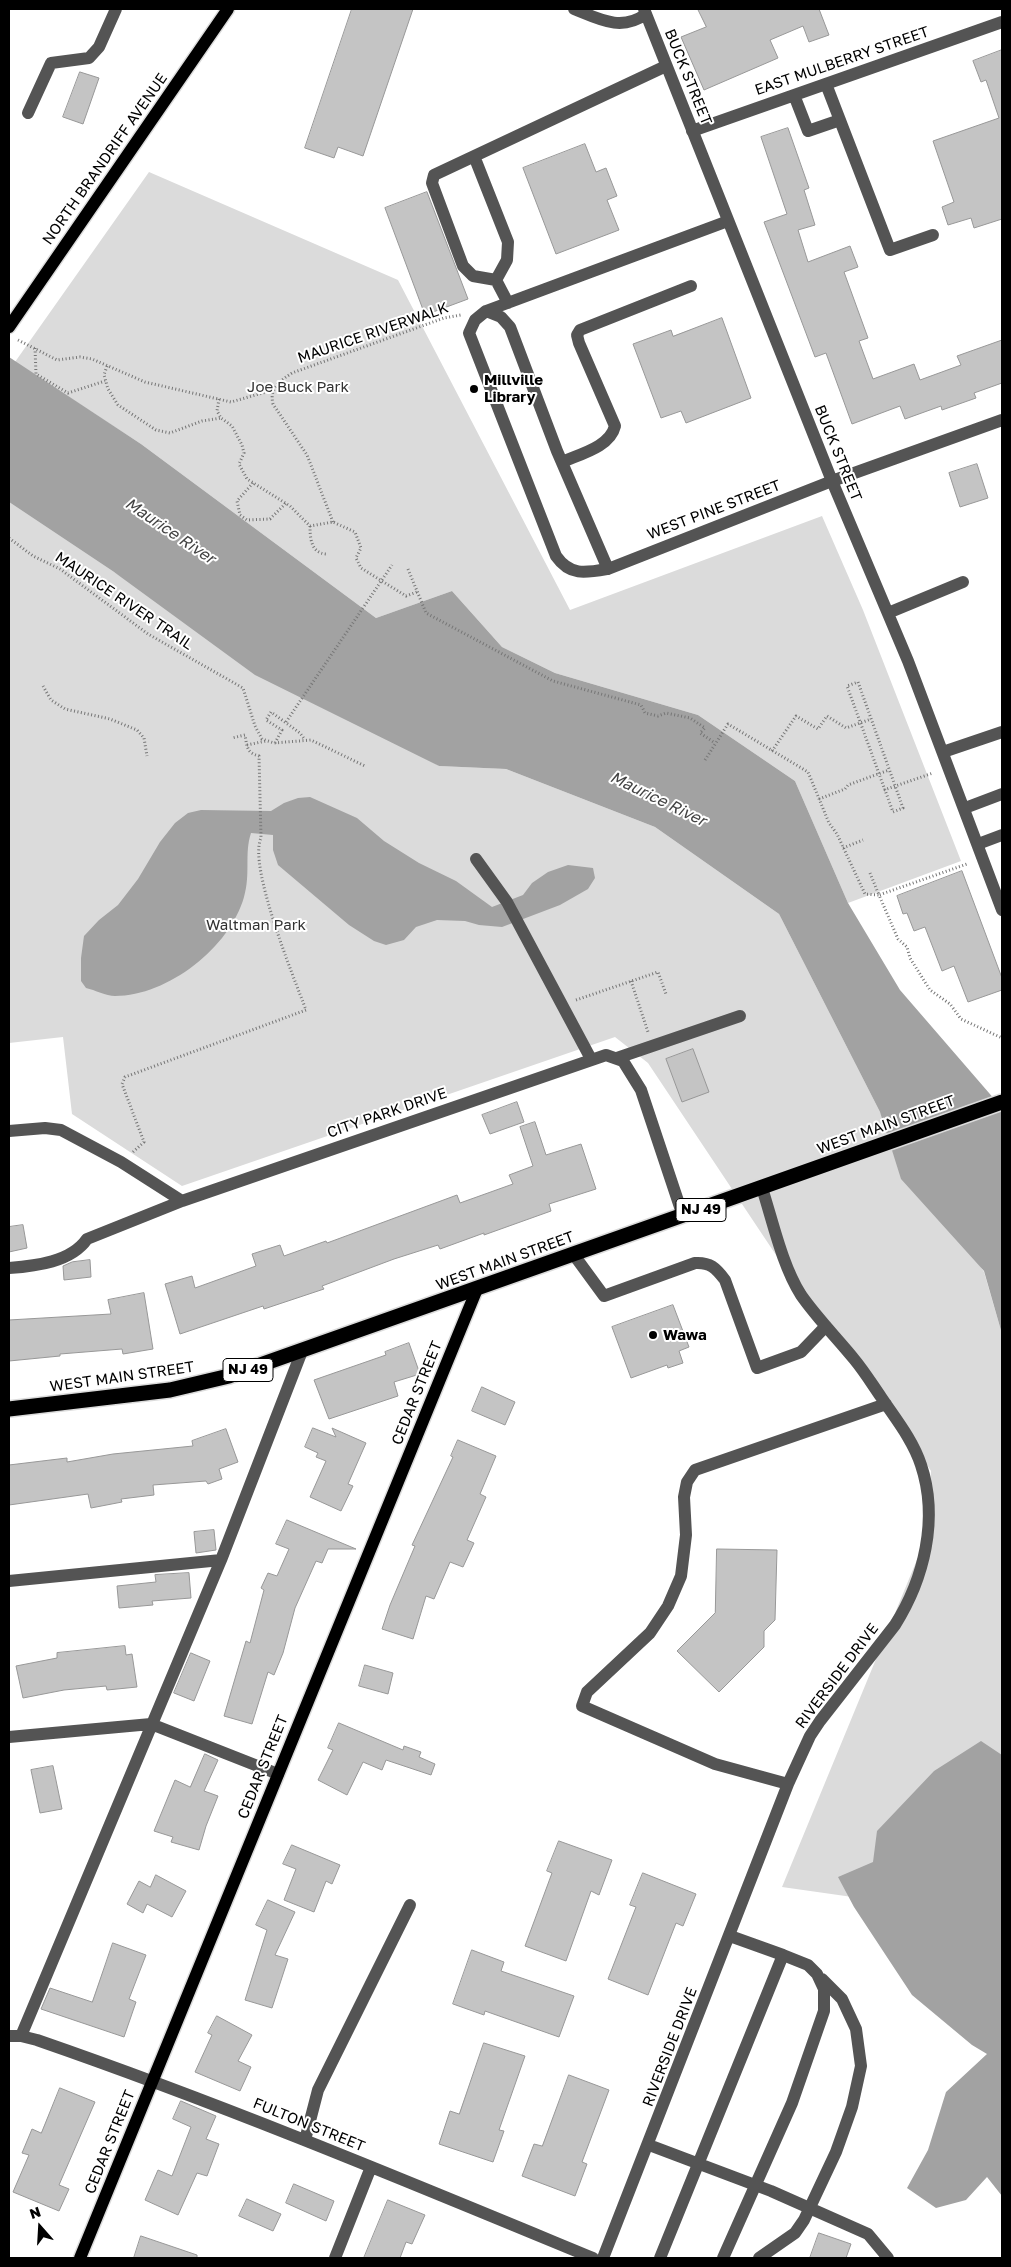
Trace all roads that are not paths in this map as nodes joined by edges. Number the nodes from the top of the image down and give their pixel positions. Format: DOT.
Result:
graph roads {
  1 [pos="116,9"];
  2 [pos="228,9"];
  3 [pos="574,9"];
  4 [pos="645,11"];
  5 [pos="1002,22"];
  6 [pos="666,66"];
  7 [pos="826,84"];
  8 [pos="794,95"];
  9 [pos="28,113"];
  10 [pos="840,120"];
  11 [pos="692,131"];
  12 [pos="474,156"];
  13 [pos="728,221"];
  14 [pos="933,235"];
  15 [pos="496,280"];
  16 [pos="691,286"];
  17 [pos="508,303"];
  18 [pos="486,311"];
  19 [pos="9,327"];
  20 [pos="1002,420"];
  21 [pos="562,462"];
  22 [pos="832,481"];
  23 [pos="608,569"];
  24 [pos="963,582"];
  25 [pos="888,612"];
  26 [pos="1002,732"];
  27 [pos="943,752"];
  28 [pos="1002,794"];
  29 [pos="965,808"];
  30 [pos="1002,835"];
  31 [pos="978,844"];
  32 [pos="476,859"];
  33 [pos="1002,910"];
  34 [pos="740,1016"];
  35 [pos="617,1058"];
  36 [pos="591,1059"];
  37 [pos="1002,1102"];
  38 [pos="9,1131"];
  39 [pos="762,1188"];
  40 [pos="182,1201"];
  41 [pos="683,1216"];
  42 [pos="574,1255"];
  43 [pos="9,1268"];
  44 [pos="477,1289"];
  45 [pos="826,1326"];
  46 [pos="302,1351"];
  47 [pos="886,1404"];
  48 [pos="9,1409"];
  49 [pos="221,1560"];
  50 [pos="9,1581"];
  51 [pos="151,1724"];
  52 [pos="9,1737"];
  53 [pos="278,1774"];
  54 [pos="788,1784"];
  55 [pos="410,1905"];
  56 [pos="730,1936"];
  57 [pos="782,1955"];
  58 [pos="817,1974"];
  59 [pos="15,2036"];
  60 [pos="152,2080"];
  61 [pos="305,2140"];
  62 [pos="649,2145"];
  63 [pos="699,2164"];
  64 [pos="371,2167"];
  65 [pos="757,2186"];
  66 [pos="810,2209"];
  67 [pos="80,2258"];
  68 [pos="335,2258"];
  69 [pos="593,2258"];
  70 [pos="603,2258"];
  71 [pos="660,2258"];
  72 [pos="723,2258"];
  73 [pos="759,2258"];
  74 [pos="888,2258"];
  1 -- 9 [label="street"];
  2 -- 19 [label="main road, NORTH BRANDRIFF AVENUE"];
  3 -- 4 [label="street"];
  4 -- 6 [label="street, BUCK STREET"];
  5 -- 7 [label="street, EAST MULBERRY STREET"];
  6 -- 11 [label="street, BUCK STREET"];
  6 -- 12 [label="street"];
  7 -- 8 [label="street, EAST MULBERRY STREET"];
  7 -- 10 [label="street"];
  8 -- 10 [label="street"];
  8 -- 11 [label="street, EAST MULBERRY STREET"];
  10 -- 14 [label="street"];
  11 -- 13 [label="street, BUCK STREET"];
  12 -- 15 [label="street"];
  12 -- 15 [label="street"];
  13 -- 17 [label="street"];
  13 -- 22 [label="street, BUCK STREET"];
  15 -- 17 [label="street"];
  16 -- 21 [label="street"];
  17 -- 18 [label="street"];
  18 -- 21 [label="street"];
  18 -- 23 [label="street, WEST PINE STREET"];
  20 -- 22 [label="street, WEST PINE STREET"];
  21 -- 23 [label="street"];
  22 -- 23 [label="street, WEST PINE STREET"];
  22 -- 25 [label="street, BUCK STREET"];
  24 -- 25 [label="street"];
  25 -- 27 [label="street, BUCK STREET"];
  26 -- 27 [label="street"];
  27 -- 29 [label="street, BUCK STREET"];
  28 -- 29 [label="street"];
  29 -- 31 [label="street, BUCK STREET"];
  30 -- 31 [label="street"];
  31 -- 33 [label="street, BUCK STREET"];
  32 -- 36 [label="street"];
  34 -- 35 [label="street, CITY PARK DRIVE"];
  35 -- 36 [label="street, CITY PARK DRIVE"];
  35 -- 41 [label="street"];
  36 -- 40 [label="street, CITY PARK DRIVE"];
  37 -- 39 [label="highway, WEST MAIN STREET / NJ 49"];
  38 -- 40 [label="street"];
  39 -- 41 [label="highway, WEST MAIN STREET / NJ 49"];
  39 -- 45 [label="street, RIVERSIDE DRIVE"];
  40 -- 43 [label="street, CITY PARK DRIVE"];
  41 -- 42 [label="highway, WEST MAIN STREET / NJ 49"];
  42 -- 44 [label="highway, WEST MAIN STREET / NJ 49"];
  42 -- 45 [label="street"];
  44 -- 46 [label="highway, WEST MAIN STREET / NJ 49"];
  44 -- 53 [label="main road, CEDAR STREET"];
  45 -- 47 [label="street, RIVERSIDE DRIVE"];
  46 -- 48 [label="highway, WEST MAIN STREET / NJ 49"];
  46 -- 49 [label="street"];
  47 -- 54 [label="street, RIVERSIDE DRIVE"];
  47 -- 54 [label="street"];
  49 -- 50 [label="street"];
  49 -- 51 [label="street"];
  51 -- 52 [label="street"];
  51 -- 53 [label="street"];
  51 -- 59 [label="street"];
  53 -- 60 [label="main road, CEDAR STREET"];
  54 -- 56 [label="street, RIVERSIDE DRIVE"];
  55 -- 61 [label="street"];
  56 -- 57 [label="street"];
  56 -- 62 [label="street, RIVERSIDE DRIVE"];
  57 -- 58 [label="street"];
  57 -- 63 [label="street"];
  58 -- 65 [label="street"];
  58 -- 66 [label="street"];
  59 -- 60 [label="street, FULTON STREET"];
  60 -- 61 [label="street, FULTON STREET"];
  60 -- 67 [label="main road, CEDAR STREET"];
  61 -- 64 [label="street, FULTON STREET"];
  62 -- 63 [label="street"];
  62 -- 70 [label="street, RIVERSIDE DRIVE"];
  63 -- 65 [label="street"];
  63 -- 71 [label="street"];
  64 -- 68 [label="street"];
  64 -- 69 [label="street, FULTON STREET"];
  65 -- 66 [label="street"];
  65 -- 72 [label="street"];
  66 -- 73 [label="street"];
  66 -- 74 [label="street"];
}
